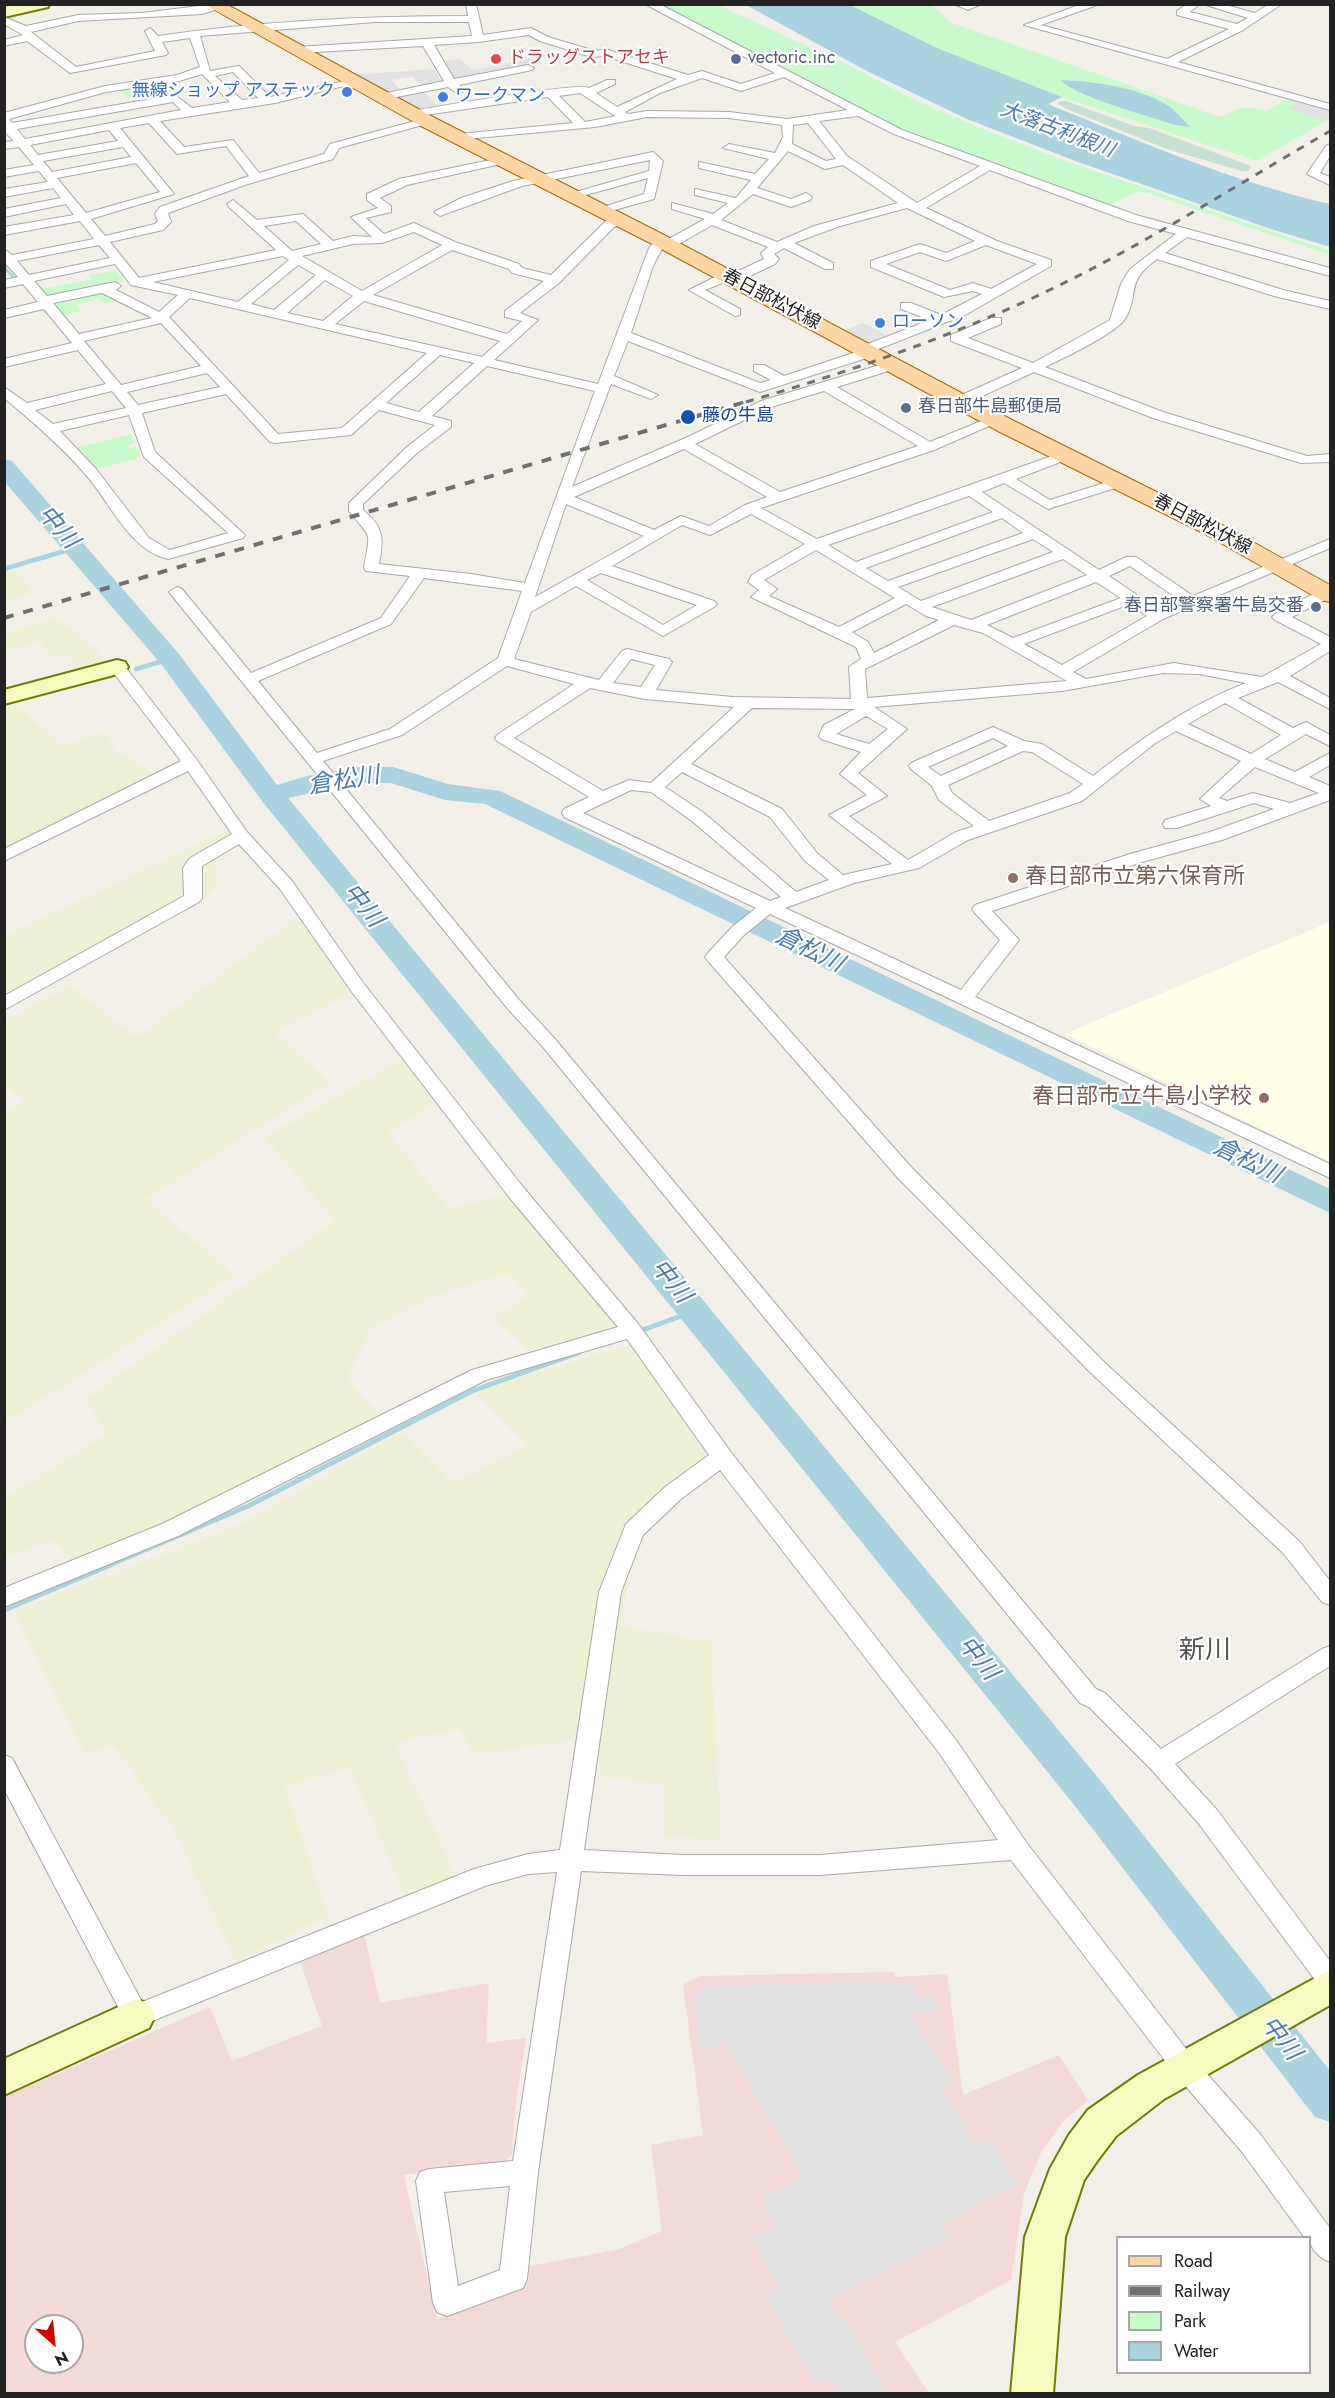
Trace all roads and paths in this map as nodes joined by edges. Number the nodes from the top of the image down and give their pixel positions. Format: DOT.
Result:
graph roads {
  1 [pos="44,4"];
  2 [pos="134,4"];
  3 [pos="471,4"];
  4 [pos="651,4"];
  5 [pos="958,4"];
  6 [pos="976,4"];
  7 [pos="1195,4"];
  8 [pos="1208,4"];
  9 [pos="1277,4"];
  10 [pos="220,5"];
  11 [pos="1087,5"];
  12 [pos="18,9"];
  13 [pos="142,16"];
  14 [pos="95,17"];
  15 [pos="1257,17"];
  16 [pos="71,19"];
  17 [pos="474,19"];
  18 [pos="4,20"];
  19 [pos="256,28"];
  20 [pos="1239,28"];
  21 [pos="103,30"];
  22 [pos="27,33"];
  23 [pos="194,35"];
  24 [pos="477,39"];
  25 [pos="155,40"];
  26 [pos="4,43"];
  27 [pos="425,44"];
  28 [pos="338,48"];
  29 [pos="297,50"];
  30 [pos="1168,63"];
  31 [pos="528,68"];
  32 [pos="658,70"];
  33 [pos="786,73"];
  34 [pos="688,80"];
  35 [pos="354,82"];
  36 [pos="611,82"];
  37 [pos="451,84"];
  38 [pos="670,86"];
  39 [pos="550,93"];
  40 [pos="588,93"];
  41 [pos="381,97"];
  42 [pos="267,101"];
  43 [pos="239,104"];
  44 [pos="471,104"];
  45 [pos="1329,105"];
  46 [pos="190,112"];
  47 [pos="862,112"];
  48 [pos="620,115"];
  49 [pos="419,117"];
  50 [pos="152,119"];
  51 [pos="811,119"];
  52 [pos="788,122"];
  53 [pos="6,123"];
  54 [pos="582,125"];
  55 [pos="112,126"];
  56 [pos="459,138"];
  57 [pos="22,142"];
  58 [pos="126,143"];
  59 [pos="4,146"];
  60 [pos="786,146"];
  61 [pos="729,148"];
  62 [pos="1330,149"];
  63 [pos="778,157"];
  64 [pos="139,159"];
  65 [pos="501,160"];
  66 [pos="845,161"];
  67 [pos="990,165"];
  68 [pos="1325,165"];
  69 [pos="706,170"];
  70 [pos="46,171"];
  71 [pos="278,171"];
  72 [pos="654,173"];
  73 [pos="4,174"];
  74 [pos="256,177"];
  75 [pos="536,178"];
  76 [pos="292,181"];
  77 [pos="1330,181"];
  78 [pos="753,184"];
  79 [pos="699,192"];
  80 [pos="4,193"];
  81 [pos="571,195"];
  82 [pos="806,197"];
  83 [pos="69,200"];
  84 [pos="737,202"];
  85 [pos="233,204"];
  86 [pos="676,206"];
  87 [pos="913,206"];
  88 [pos="600,210"];
  89 [pos="440,212"];
  90 [pos="4,213"];
  91 [pos="83,216"];
  92 [pos="713,219"];
  93 [pos="619,220"];
  94 [pos="255,224"];
  95 [pos="4,231"];
  96 [pos="1184,234"];
  97 [pos="382,239"];
  98 [pos="103,241"];
  99 [pos="986,241"];
  100 [pos="664,243"];
  101 [pos="450,245"];
  102 [pos="781,245"];
  103 [pos="331,246"];
  104 [pos="291,255"];
  105 [pos="1158,255"];
  106 [pos="7,256"];
  107 [pos="118,260"];
  108 [pos="829,267"];
  109 [pos="1330,272"];
  110 [pos="324,275"];
  111 [pos="730,278"];
  112 [pos="26,279"];
  113 [pos="554,280"];
  114 [pos="136,282"];
  115 [pos="4,284"];
  116 [pos="103,288"];
  117 [pos="188,293"];
  118 [pos="993,294"];
  119 [pos="362,296"];
  120 [pos="45,302"];
  121 [pos="242,305"];
  122 [pos="1330,305"];
  123 [pos="906,306"];
  124 [pos="735,312"];
  125 [pos="278,313"];
  126 [pos="4,314"];
  127 [pos="161,318"];
  128 [pos="940,319"];
  129 [pos="996,321"];
  130 [pos="327,324"];
  131 [pos="624,335"];
  132 [pos="509,339"];
  133 [pos="79,342"];
  134 [pos="438,350"];
  135 [pos="868,351"];
  136 [pos="485,361"];
  137 [pos="4,363"];
  138 [pos="893,365"];
  139 [pos="1036,367"];
  140 [pos="211,368"];
  141 [pos="759,368"];
  142 [pos="783,381"];
  143 [pos="606,383"];
  144 [pos="826,386"];
  145 [pos="117,388"];
  146 [pos="230,389"];
  147 [pos="4,391"];
  148 [pos="651,395"];
  149 [pos="960,401"];
  150 [pos="376,405"];
  151 [pos="25,408"];
  152 [pos="134,409"];
  153 [pos="422,417"];
  154 [pos="996,420"];
  155 [pos="50,429"];
  156 [pos="685,444"];
  157 [pos="929,447"];
  158 [pos="1066,455"];
  159 [pos="1330,458"];
  160 [pos="1005,478"];
  161 [pos="1120,482"];
  162 [pos="971,491"];
  163 [pos="562,497"];
  164 [pos="778,497"];
  165 [pos="750,508"];
  166 [pos="1003,513"];
  167 [pos="1034,534"];
  168 [pos="655,536"];
  169 [pos="1330,543"];
  170 [pos="816,544"];
  171 [pos="1062,554"];
  172 [pos="1279,566"];
  173 [pos="599,567"];
  174 [pos="855,567"];
  175 [pos="421,572"];
  176 [pos="1097,576"];
  177 [pos="576,580"];
  178 [pos="887,586"];
  179 [pos="530,588"];
  180 [pos="177,592"];
  181 [pos="1328,594"];
  182 [pos="1131,598"];
  183 [pos="913,602"];
  184 [pos="1192,602"];
  185 [pos="523,610"];
  186 [pos="1158,616"];
  187 [pos="953,619"];
  188 [pos="973,625"];
  189 [pos="840,632"];
  190 [pos="1013,643"];
  191 [pos="1330,644"];
  192 [pos="1312,656"];
  193 [pos="505,661"];
  194 [pos="869,661"];
  195 [pos="117,667"];
  196 [pos="1330,667"];
  197 [pos="1063,671"];
  198 [pos="1271,679"];
  199 [pos="248,680"];
  200 [pos="1082,682"];
  201 [pos="585,684"];
  202 [pos="602,687"];
  203 [pos="645,694"];
  204 [pos="4,697"];
  205 [pos="1225,698"];
  206 [pos="748,703"];
  207 [pos="1330,704"];
  208 [pos="863,707"];
  209 [pos="1176,724"];
  210 [pos="1293,735"];
  211 [pos="1330,741"];
  212 [pos="1021,746"];
  213 [pos="873,750"];
  214 [pos="1330,758"];
  215 [pos="1254,759"];
  216 [pos="191,763"];
  217 [pos="317,764"];
  218 [pos="681,765"];
  219 [pos="1298,777"];
  220 [pos="939,783"];
  221 [pos="1095,784"];
  222 [pos="655,788"];
  223 [pos="1330,793"];
  224 [pos="602,798"];
  225 [pos="1226,806"];
  226 [pos="1291,808"];
  227 [pos="1171,824"];
  228 [pos="987,828"];
  229 [pos="241,836"];
  230 [pos="4,856"];
  231 [pos="906,866"];
  232 [pos="841,882"];
  233 [pos="792,898"];
  234 [pos="765,909"];
  235 [pos="965,997"];
  236 [pos="4,1004"];
  237 [pos="1330,1172"];
  238 [pos="632,1330"];
  239 [pos="722,1457"];
  240 [pos="1330,1596"];
  241 [pos="4,1598"];
  242 [pos="1330,1655"];
  243 [pos="1159,1762"];
  244 [pos="4,1765"];
  245 [pos="1017,1849"];
  246 [pos="569,1860"];
  247 [pos="1324,1988"];
  248 [pos="136,2016"];
  249 [pos="1192,2063"];
  250 [pos="4,2078"];
  251 [pos="525,2172"];
  252 [pos="1330,2250"];
  253 [pos="1032,2394"];
  1 -- 12 [label="main road"];
  1 -- 16 [label="street"];
  2 -- 13 [label="street"];
  3 -- 17 [label="street"];
  4 -- 33 [label="street"];
  5 -- 6 [label="street"];
  7 -- 20 [label="street"];
  8 -- 15 [label="street"];
  9 -- 15 [label="street"];
  10 -- 13 [label="street"];
  10 -- 19 [label="main road, 春日部松伏線"];
  11 -- 30 [label="street"];
  13 -- 14 [label="street"];
  13 -- 25 [label="street"];
  14 -- 16 [label="street"];
  14 -- 21 [label="street"];
  15 -- 20 [label="street"];
  16 -- 22 [label="street"];
  17 -- 19 [label="street"];
  17 -- 24 [label="street"];
  18 -- 22 [label="street"];
  19 -- 23 [label="street"];
  19 -- 29 [label="main road, 春日部松伏線"];
  20 -- 30 [label="street"];
  22 -- 25 [label="street"];
  22 -- 26 [label="street"];
  23 -- 25 [label="street"];
  23 -- 53 [label="street"];
  24 -- 27 [label="street"];
  24 -- 32 [label="street"];
  27 -- 28 [label="street"];
  27 -- 28 [label="street"];
  27 -- 37 [label="street"];
  28 -- 29 [label="street"];
  29 -- 35 [label="main road, 春日部松伏線"];
  30 -- 45 [label="street"];
  31 -- 37 [label="street"];
  32 -- 34 [label="street"];
  32 -- 38 [label="street"];
  33 -- 34 [label="street"];
  33 -- 47 [label="street"];
  34 -- 38 [label="street"];
  35 -- 41 [label="main road, 春日部松伏線"];
  35 -- 42 [label="street"];
  36 -- 40 [label="street"];
  37 -- 41 [label="street"];
  37 -- 44 [label="street"];
  38 -- 48 [label="street"];
  39 -- 40 [label="street"];
  39 -- 44 [label="street"];
  39 -- 54 [label="street"];
  40 -- 48 [label="street"];
  41 -- 49 [label="main road, 春日部松伏線"];
  42 -- 43 [label="street"];
  42 -- 43 [label="street"];
  43 -- 46 [label="street"];
  44 -- 49 [label="street"];
  46 -- 50 [label="street"];
  46 -- 53 [label="street"];
  47 -- 51 [label="street"];
  47 -- 67 [label="street"];
  48 -- 52 [label="street"];
  48 -- 54 [label="street"];
  49 -- 56 [label="main road, 春日部松伏線"];
  49 -- 71 [label="street"];
  50 -- 55 [label="street"];
  50 -- 74 [label="street"];
  51 -- 52 [label="street"];
  51 -- 66 [label="street"];
  52 -- 60 [label="street"];
  53 -- 57 [label="street"];
  54 -- 56 [label="street"];
  55 -- 57 [label="street"];
  55 -- 58 [label="street"];
  56 -- 65 [label="main road, 春日部松伏線"];
  57 -- 59 [label="street"];
  57 -- 70 [label="street"];
  58 -- 64 [label="street"];
  58 -- 70 [label="street"];
  60 -- 63 [label="street"];
  60 -- 66 [label="street"];
  61 -- 63 [label="street"];
  62 -- 68 [label="street"];
  63 -- 78 [label="street"];
  64 -- 70 [label="street"];
  64 -- 91 [label="street"];
  65 -- 75 [label="main road, 春日部松伏線"];
  65 -- 97 [label="street"];
  66 -- 87 [label="street"];
  67 -- 87 [label="street"];
  67 -- 96 [label="street"];
  68 -- 77 [label="street"];
  69 -- 78 [label="street"];
  70 -- 73 [label="street"];
  70 -- 80 [label="street"];
  70 -- 83 [label="street"];
  71 -- 74 [label="street"];
  71 -- 76 [label="street"];
  72 -- 75 [label="street"];
  72 -- 81 [label="street"];
  72 -- 88 [label="street"];
  74 -- 98 [label="street"];
  75 -- 81 [label="main road, 春日部松伏線"];
  75 -- 89 [label="street"];
  78 -- 82 [label="street"];
  78 -- 84 [label="street"];
  79 -- 84 [label="street"];
  81 -- 88 [label="main road, 春日部松伏線"];
  83 -- 90 [label="street"];
  83 -- 91 [label="street"];
  84 -- 92 [label="street"];
  85 -- 94 [label="street"];
  86 -- 92 [label="street"];
  87 -- 99 [label="street"];
  87 -- 102 [label="street"];
  88 -- 93 [label="main road, 春日部松伏線"];
  91 -- 95 [label="street"];
  91 -- 98 [label="street"];
  92 -- 100 [label="street"];
  92 -- 102 [label="street"];
  93 -- 100 [label="main road, 春日部松伏線"];
  93 -- 113 [label="street"];
  94 -- 103 [label="street"];
  94 -- 104 [label="street"];
  96 -- 105 [label="street"];
  96 -- 109 [label="street"];
  97 -- 101 [label="street"];
  97 -- 103 [label="street"];
  98 -- 106 [label="street"];
  98 -- 107 [label="street"];
  99 -- 118 [label="street"];
  99 -- 118 [label="street"];
  100 -- 111 [label="main road, 春日部松伏線"];
  100 -- 131 [label="street"];
  101 -- 113 [label="street"];
  101 -- 119 [label="street"];
  102 -- 108 [label="street"];
  102 -- 111 [label="street"];
  103 -- 104 [label="street"];
  104 -- 110 [label="street"];
  104 -- 114 [label="street"];
  104 -- 121 [label="street"];
  105 -- 122 [label="street"];
  105 -- 139 [label="street"];
  106 -- 112 [label="street"];
  107 -- 112 [label="street"];
  107 -- 114 [label="street"];
  110 -- 119 [label="street"];
  110 -- 125 [label="street"];
  111 -- 124 [label="street"];
  111 -- 135 [label="main road, 春日部松伏線"];
  112 -- 115 [label="street"];
  112 -- 120 [label="street"];
  113 -- 132 [label="street"];
  114 -- 116 [label="street"];
  114 -- 117 [label="street"];
  116 -- 120 [label="street"];
  116 -- 127 [label="street"];
  117 -- 121 [label="street"];
  117 -- 127 [label="street"];
  118 -- 128 [label="street"];
  119 -- 130 [label="street"];
  119 -- 132 [label="street"];
  120 -- 126 [label="street"];
  120 -- 133 [label="street"];
  121 -- 125 [label="street"];
  123 -- 128 [label="street"];
  125 -- 130 [label="street"];
  127 -- 133 [label="street"];
  127 -- 140 [label="street"];
  128 -- 135 [label="street"];
  129 -- 139 [label="street"];
  130 -- 134 [label="street"];
  131 -- 142 [label="street"];
  131 -- 143 [label="street"];
  132 -- 136 [label="street"];
  133 -- 137 [label="street"];
  133 -- 145 [label="street"];
  134 -- 136 [label="street"];
  134 -- 150 [label="street"];
  135 -- 138 [label="main road, 春日部松伏線"];
  135 -- 142 [label="street"];
  136 -- 143 [label="street"];
  136 -- 153 [label="street"];
  138 -- 144 [label="street"];
  138 -- 149 [label="main road, 春日部松伏線"];
  139 -- 149 [label="street"];
  139 -- 159 [label="street"];
  140 -- 145 [label="street"];
  140 -- 146 [label="street"];
  141 -- 142 [label="street"];
  143 -- 148 [label="street"];
  143 -- 163 [label="street"];
  144 -- 156 [label="street"];
  144 -- 157 [label="street"];
  145 -- 151 [label="street"];
  145 -- 152 [label="street"];
  146 -- 150 [label="street"];
  146 -- 152 [label="street"];
  147 -- 151 [label="street"];
  149 -- 154 [label="main road, 春日部松伏線"];
  150 -- 153 [label="street"];
  151 -- 155 [label="street"];
  152 -- 155 [label="street"];
  152 -- 155 [label="street"];
  153 -- 175 [label="street"];
  154 -- 157 [label="street"];
  154 -- 158 [label="main road, 春日部松伏線"];
  156 -- 163 [label="street"];
  156 -- 164 [label="street"];
  157 -- 164 [label="street"];
  158 -- 160 [label="street"];
  158 -- 161 [label="main road, 春日部松伏線"];
  160 -- 161 [label="street"];
  160 -- 162 [label="street"];
  161 -- 172 [label="main road, 春日部松伏線"];
  162 -- 166 [label="street"];
  162 -- 170 [label="street"];
  163 -- 168 [label="street"];
  163 -- 179 [label="street"];
  164 -- 165 [label="street"];
  165 -- 168 [label="street"];
  165 -- 170 [label="street"];
  166 -- 167 [label="street"];
  166 -- 174 [label="street"];
  167 -- 171 [label="street"];
  167 -- 178 [label="street"];
  168 -- 173 [label="street"];
  169 -- 172 [label="street"];
  170 -- 174 [label="street"];
  170 -- 189 [label="street"];
  171 -- 176 [label="street"];
  171 -- 183 [label="street"];
  172 -- 181 [label="main road, 春日部松伏線"];
  172 -- 184 [label="street"];
  173 -- 177 [label="street"];
  173 -- 177 [label="street"];
  174 -- 178 [label="street"];
  175 -- 179 [label="street"];
  175 -- 199 [label="street"];
  176 -- 182 [label="street"];
  176 -- 184 [label="street"];
  176 -- 188 [label="street"];
  177 -- 185 [label="street"];
  178 -- 183 [label="street"];
  179 -- 185 [label="street"];
  180 -- 199 [label="street"];
  181 -- 191 [label="street"];
  182 -- 186 [label="street"];
  182 -- 190 [label="street"];
  183 -- 187 [label="street"];
  183 -- 189 [label="street"];
  184 -- 186 [label="street"];
  185 -- 193 [label="street"];
  186 -- 197 [label="street"];
  187 -- 188 [label="street"];
  187 -- 194 [label="street"];
  188 -- 190 [label="street"];
  189 -- 194 [label="street"];
  190 -- 197 [label="street"];
  191 -- 192 [label="street"];
  192 -- 196 [label="street"];
  192 -- 198 [label="street"];
  193 -- 201 [label="street"];
  193 -- 217 [label="street"];
  194 -- 208 [label="street"];
  195 -- 204 [label="main road"];
  195 -- 216 [label="street"];
  197 -- 200 [label="street"];
  198 -- 200 [label="street"];
  198 -- 205 [label="street"];
  198 -- 207 [label="street"];
  199 -- 217 [label="street"];
  200 -- 208 [label="street"];
  201 -- 202 [label="street"];
  201 -- 224 [label="street"];
  202 -- 203 [label="street"];
  202 -- 203 [label="street"];
  203 -- 206 [label="street"];
  205 -- 209 [label="street"];
  205 -- 210 [label="street"];
  206 -- 208 [label="street"];
  206 -- 218 [label="street"];
  208 -- 213 [label="street"];
  208 -- 213 [label="street"];
  209 -- 215 [label="street"];
  209 -- 221 [label="street"];
  210 -- 211 [label="street"];
  210 -- 215 [label="street"];
  212 -- 220 [label="street"];
  212 -- 220 [label="street"];
  212 -- 221 [label="street"];
  213 -- 231 [label="street"];
  214 -- 219 [label="street"];
  215 -- 219 [label="street"];
  215 -- 225 [label="street"];
  216 -- 229 [label="street"];
  216 -- 230 [label="street"];
  217 -- 243 [label="street"];
  218 -- 222 [label="street"];
  218 -- 232 [label="street"];
  219 -- 223 [label="street"];
  220 -- 228 [label="street"];
  221 -- 228 [label="street"];
  222 -- 224 [label="street"];
  222 -- 233 [label="street"];
  223 -- 226 [label="street"];
  224 -- 234 [label="street"];
  225 -- 226 [label="street"];
  225 -- 227 [label="street"];
  226 -- 235 [label="street"];
  228 -- 231 [label="street"];
  229 -- 236 [label="street"];
  229 -- 238 [label="street"];
  231 -- 232 [label="street"];
  232 -- 233 [label="street"];
  233 -- 234 [label="street"];
  234 -- 235 [label="street"];
  234 -- 240 [label="street"];
  235 -- 237 [label="street"];
  238 -- 239 [label="street"];
  238 -- 241 [label="street"];
  239 -- 245 [label="street"];
  239 -- 246 [label="street"];
  242 -- 243 [label="street"];
  243 -- 247 [label="street"];
  244 -- 248 [label="street"];
  245 -- 246 [label="street"];
  245 -- 249 [label="street"];
  246 -- 248 [label="street"];
  246 -- 251 [label="street"];
  247 -- 249 [label="main road"];
  248 -- 250 [label="main road"];
  249 -- 252 [label="street"];
  249 -- 253 [label="main road"];
  251 -- 251 [label="street"];
}
